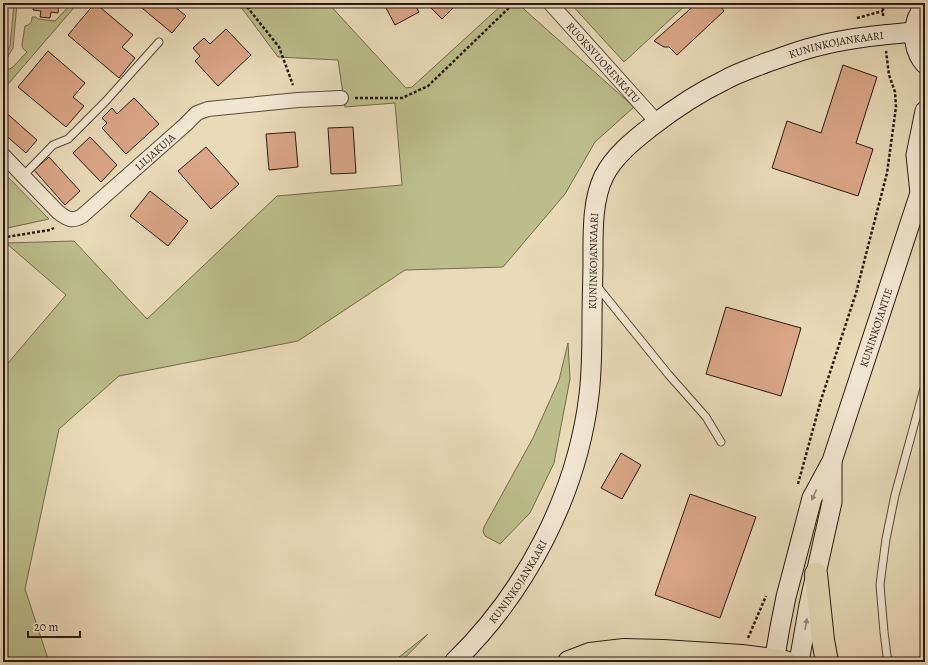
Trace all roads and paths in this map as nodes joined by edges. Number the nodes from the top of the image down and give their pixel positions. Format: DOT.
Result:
graph roads {
  1 [pos="244,3"];
  2 [pos="514,3"];
  3 [pos="550,3"];
  4 [pos="883,3"];
  5 [pos="925,5"];
  6 [pos="883,11"];
  7 [pos="914,32"];
  8 [pos="159,42"];
  9 [pos="886,59"];
  10 [pos="925,64"];
  11 [pos="341,98"];
  12 [pos="298,100"];
  13 [pos="925,110"];
  14 [pos="657,122"];
  15 [pos="3,155"];
  16 [pos="23,176"];
  17 [pos="923,190"];
  18 [pos="70,220"];
  19 [pos="3,239"];
  20 [pos="593,281"];
  21 [pos="925,386"];
  22 [pos="721,442"];
  23 [pos="832,461"];
  24 [pos="796,491"];
  25 [pos="816,574"];
  26 [pos="768,589"];
  27 [pos="742,656"];
  28 [pos="778,661"];
  29 [pos="454,662"];
  30 [pos="569,662"];
  31 [pos="799,662"];
  32 [pos="826,662"];
  33 [pos="889,662"];
  1 -- 12 [label="path"];
  2 -- 11 [label="path"];
  3 -- 14 [label="street, RUOKSVUORENKATU"];
  4 -- 6 [label="path"];
  5 -- 7 [label="street"];
  7 -- 10 [label="street"];
  7 -- 14 [label="street, KUNINKOJANKAARI"];
  8 -- 16 [label="lane"];
  9 -- 24 [label="path"];
  11 -- 12 [label="street, LILJAKUJA"];
  12 -- 18 [label="street, LILJAKUJA"];
  13 -- 17 [label="street, KUNINKOJANTIE"];
  14 -- 20 [label="street, KUNINKOJANKAARI"];
  15 -- 16 [label="street"];
  16 -- 18 [label="street"];
  17 -- 23 [label="street, KUNINKOJANTIE"];
  18 -- 19 [label="path"];
  20 -- 22 [label="lane"];
  20 -- 29 [label="street, KUNINKOJANKAARI"];
  21 -- 33 [label="lane"];
  23 -- 25 [label="street, KUNINKOJANTIE"];
  23 -- 28 [label="street, KUNINKOJANTIE, one-way"];
  31 -- 25 [label="street, KUNINKOJANTIE, one-way"];
  25 -- 32 [label="highway"];
  26 -- 27 [label="path"];
  27 -- 28 [label="highway"];
  27 -- 30 [label="highway"];
}
